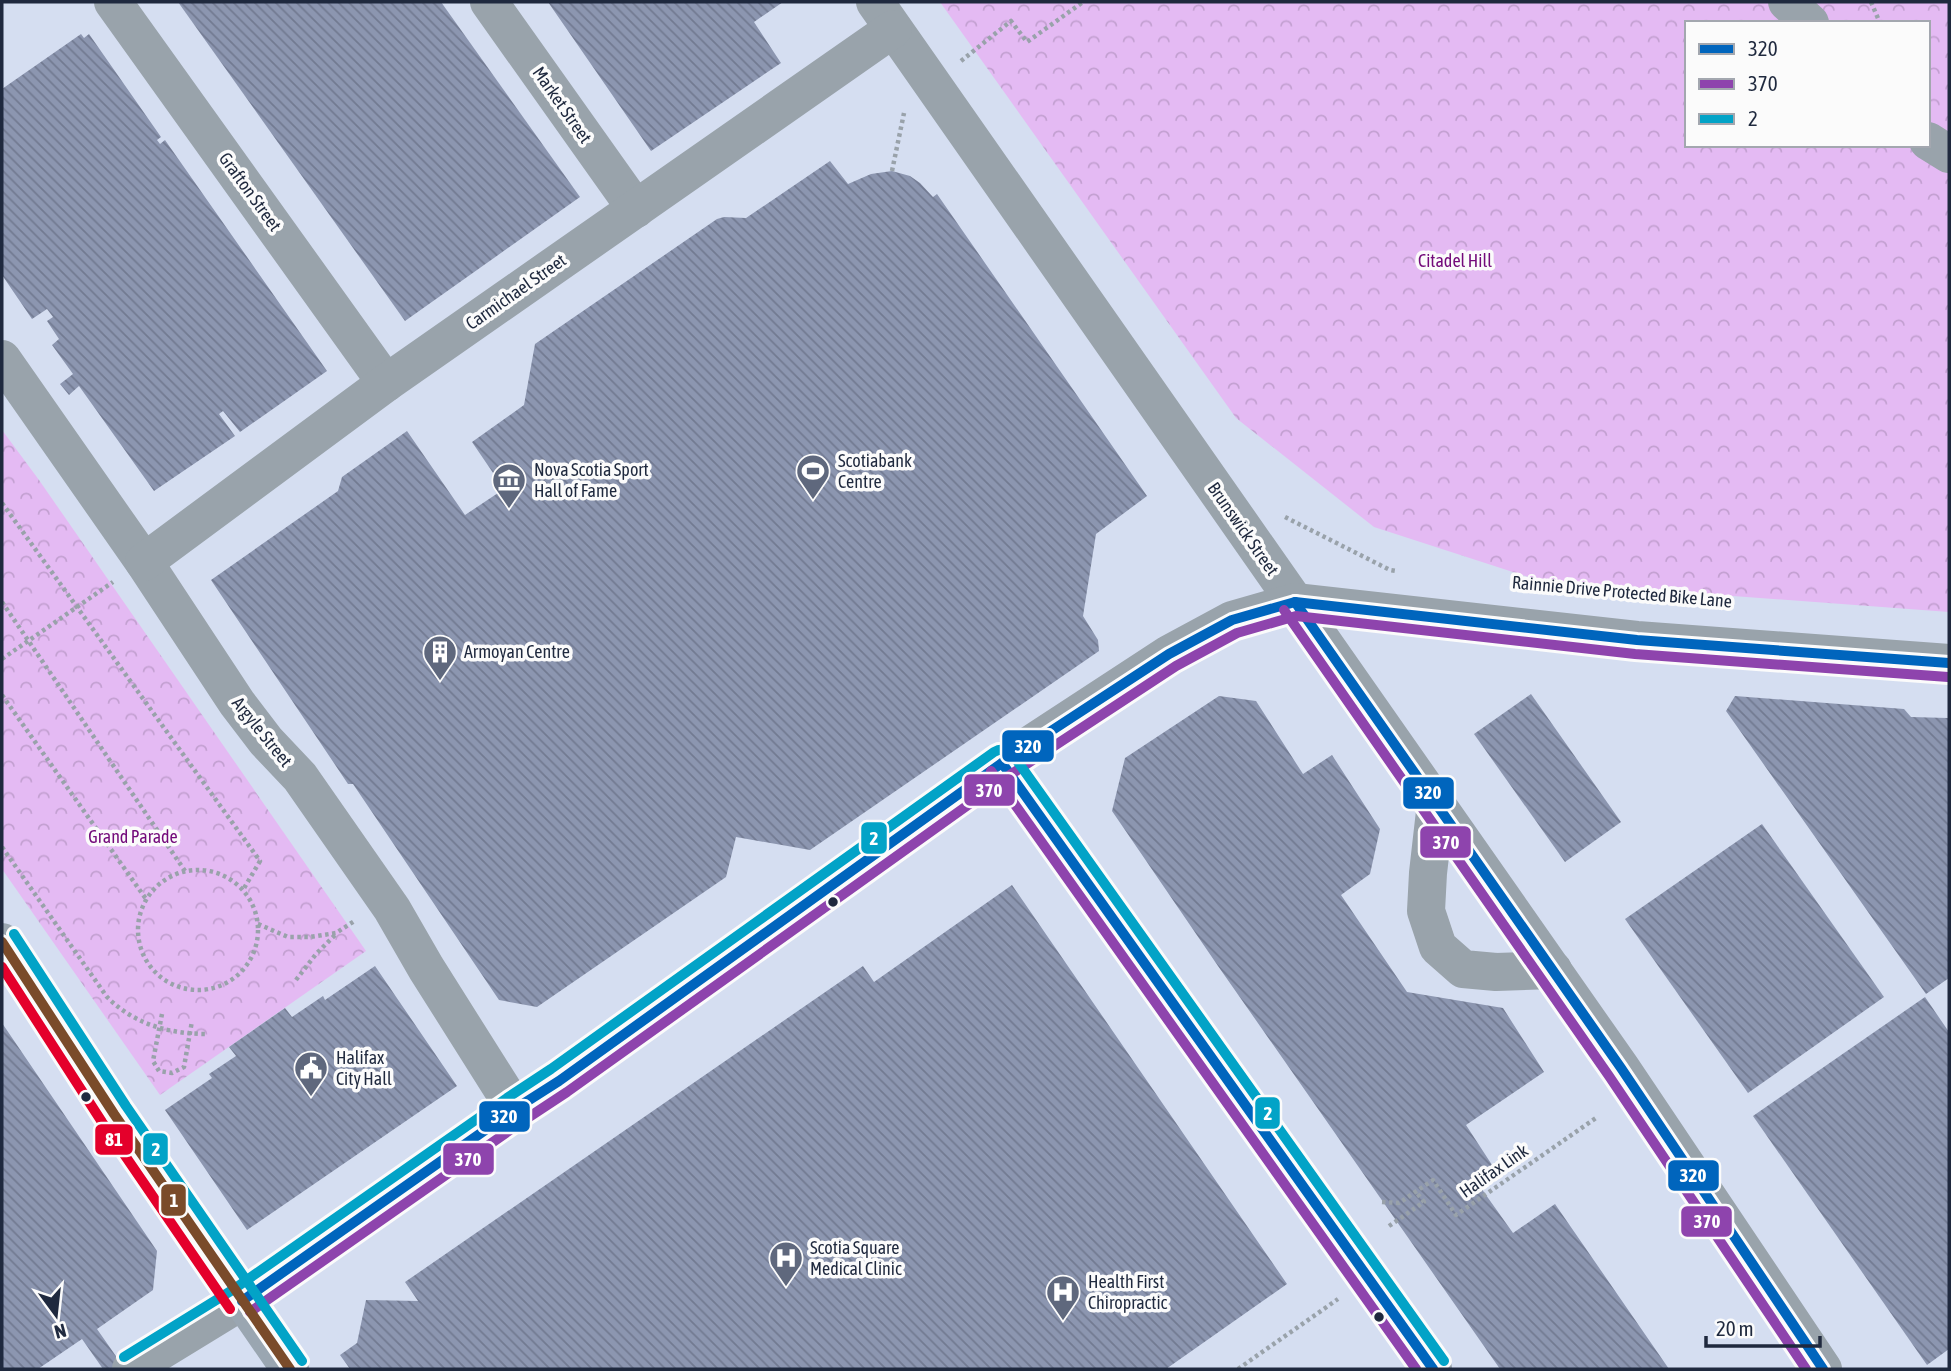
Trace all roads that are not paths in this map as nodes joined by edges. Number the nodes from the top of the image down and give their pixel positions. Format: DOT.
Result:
graph roads {
  1 [pos="113,2"];
  2 [pos="489,2"];
  3 [pos="1787,2"];
  4 [pos="884,15"];
  5 [pos="1808,21"];
  6 [pos="1930,142"];
  7 [pos="1949,154"];
  8 [pos="636,209"];
  9 [pos="2,359"];
  10 [pos="386,383"];
  11 [pos="130,571"];
  12 [pos="1295,602"];
  13 [pos="1949,663"];
  14 [pos="1002,763"];
  15 [pos="1436,803"];
  16 [pos="2,942"];
  17 [pos="1552,970"];
  18 [pos="515,1110"];
  19 [pos="242,1301"];
  20 [pos="131,1369"];
  21 [pos="290,1369"];
  22 [pos="1433,1369"];
  23 [pos="1823,1369"];
  1 -- 10 [label="street, Grafton Street"];
  2 -- 8 [label="street, Market Street"];
  3 -- 5 [label="street"];
  4 -- 8 [label="street, Carmichael Street"];
  4 -- 12 [label="street, Brunswick Street"];
  6 -- 7 [label="street"];
  8 -- 10 [label="street, Carmichael Street"];
  9 -- 11 [label="street, Argyle Street"];
  10 -- 11 [label="street, Carmichael Street"];
  11 -- 18 [label="street, Argyle Street"];
  12 -- 13 [label="street"];
  12 -- 14 [label="street"];
  12 -- 15 [label="street, Brunswick Street"];
  14 -- 18 [label="street"];
  14 -- 22 [label="street"];
  15 -- 17 [label="street, Brunswick Street"];
  15 -- 17 [label="street"];
  16 -- 19 [label="main road"];
  17 -- 23 [label="street, Brunswick Street"];
  18 -- 19 [label="street"];
  19 -- 20 [label="street"];
  19 -- 21 [label="main road"];
}
